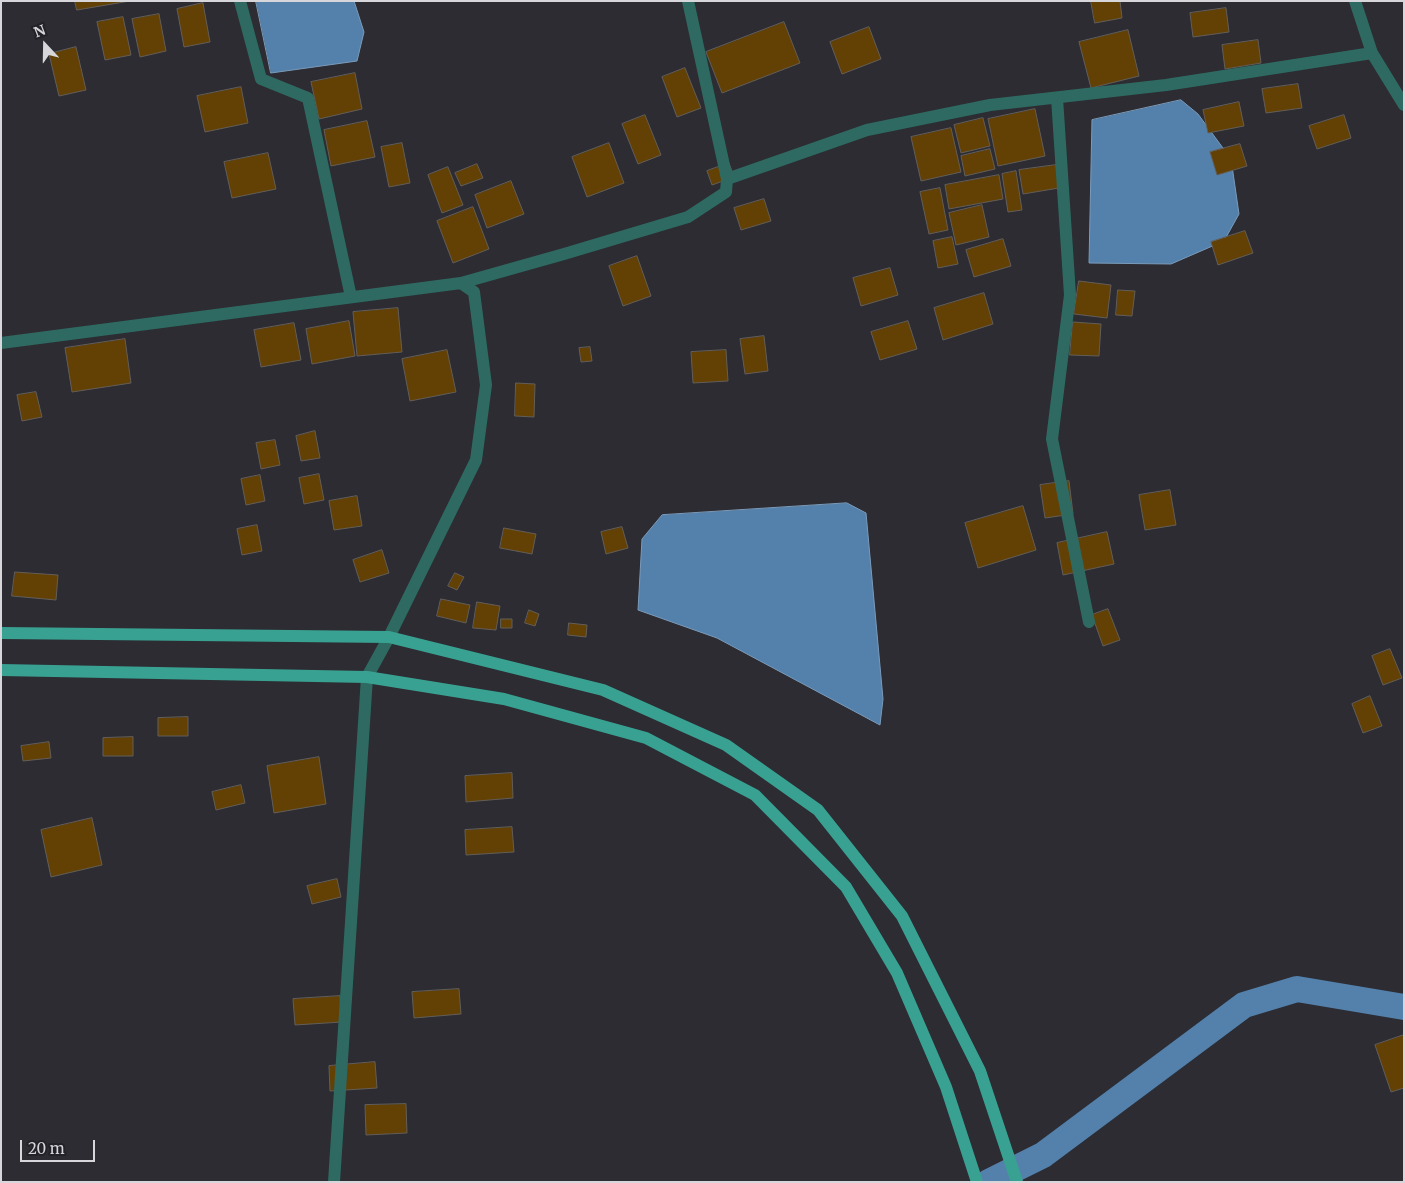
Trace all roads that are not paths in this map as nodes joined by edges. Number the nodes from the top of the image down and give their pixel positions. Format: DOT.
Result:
graph roads {
  1 [pos="240,1"];
  2 [pos="688,1"];
  3 [pos="1355,1"];
  4 [pos="1372,53"];
  5 [pos="1057,98"];
  6 [pos="1404,105"];
  7 [pos="727,180"];
  8 [pos="461,283"];
  9 [pos="351,297"];
  10 [pos="1,343"];
  11 [pos="1089,622"];
  12 [pos="1,633"];
  13 [pos="389,637"];
  14 [pos="1,670"];
  15 [pos="367,677"];
  16 [pos="334,1182"];
  17 [pos="977,1182"];
  18 [pos="1017,1182"];
  1 -- 9 [label="street"];
  2 -- 7 [label="street"];
  3 -- 4 [label="street"];
  4 -- 5 [label="street"];
  4 -- 6 [label="street"];
  5 -- 7 [label="street"];
  5 -- 11 [label="street"];
  7 -- 8 [label="street"];
  8 -- 9 [label="street"];
  8 -- 13 [label="street"];
  9 -- 10 [label="street"];
  12 -- 13 [label="main road"];
  13 -- 15 [label="street"];
  13 -- 18 [label="main road"];
  14 -- 15 [label="main road"];
  15 -- 16 [label="street"];
  15 -- 17 [label="main road"];
}
